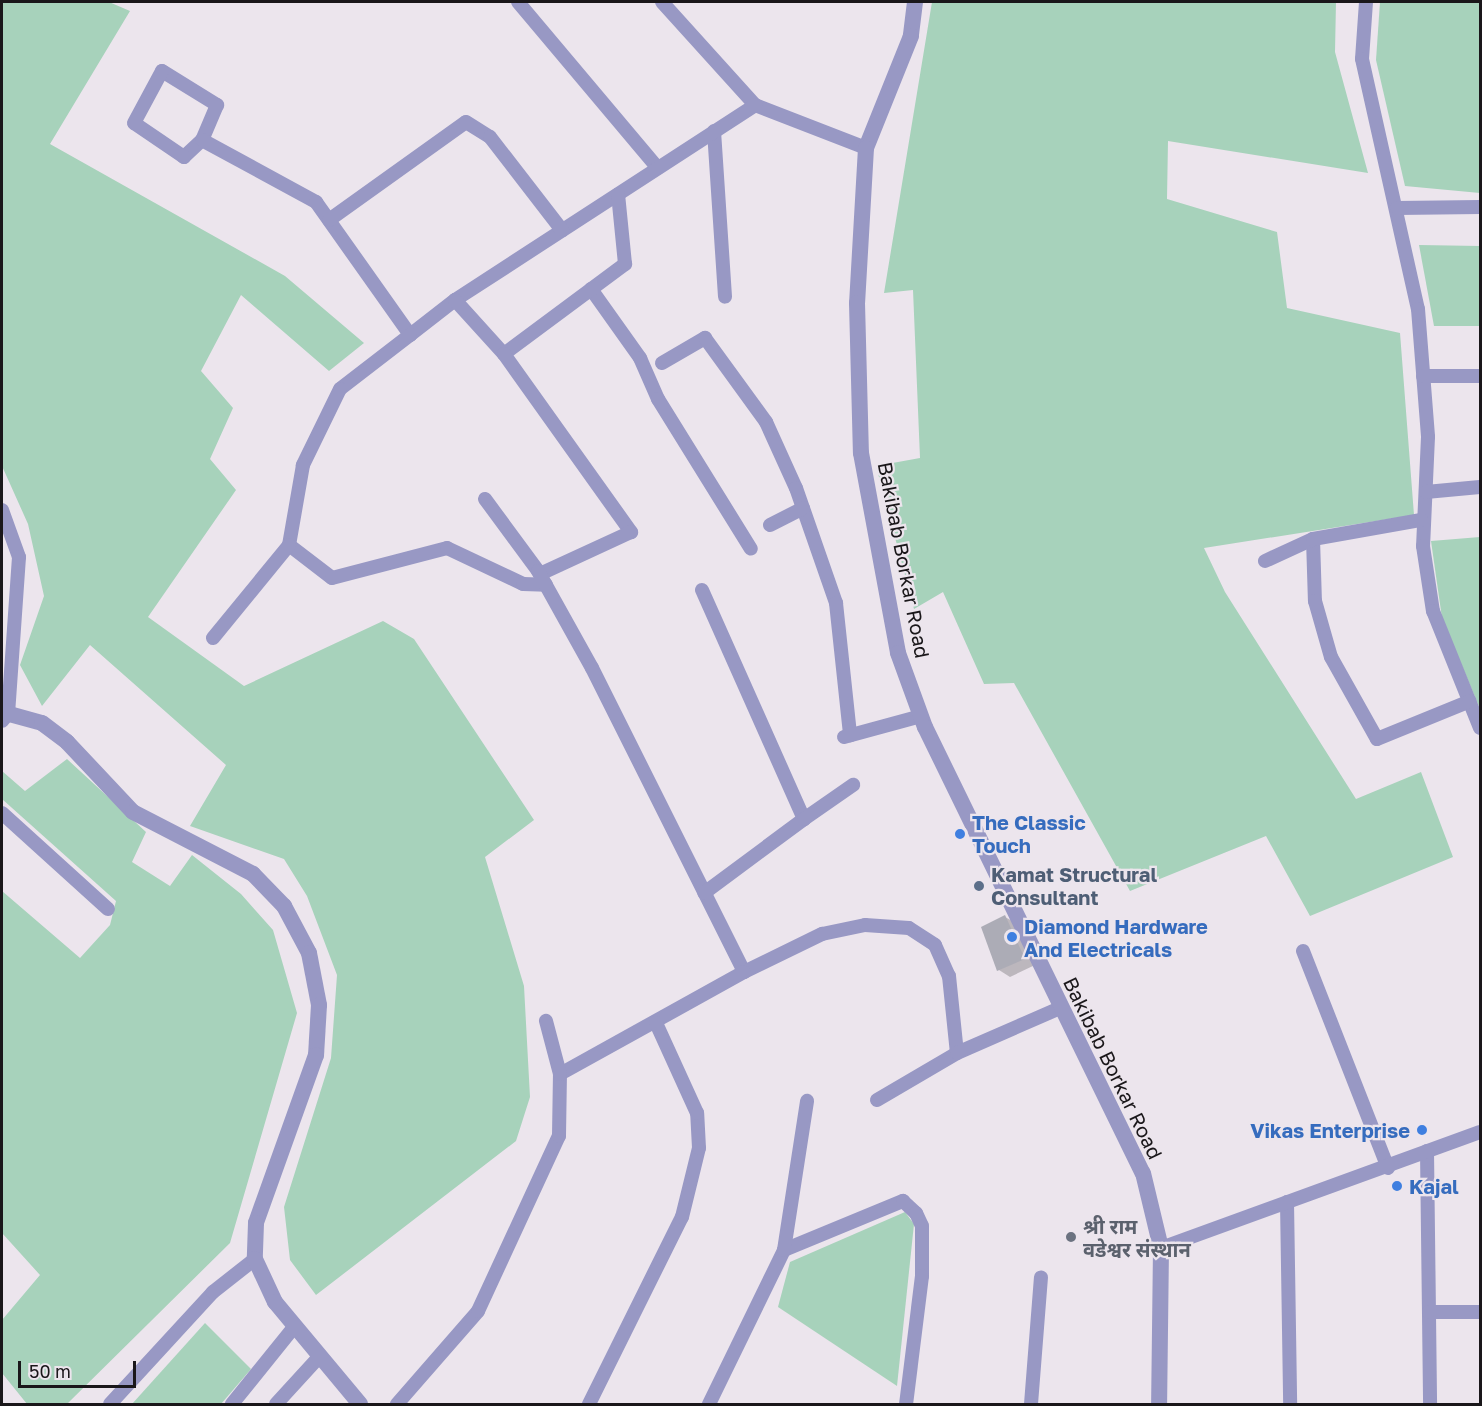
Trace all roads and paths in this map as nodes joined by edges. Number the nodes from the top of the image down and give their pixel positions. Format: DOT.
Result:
graph roads {
  1 [pos="518,2"];
  2 [pos="662,2"];
  3 [pos="915,2"];
  4 [pos="1366,2"];
  5 [pos="755,105"];
  6 [pos="714,131"];
  7 [pos="202,140"];
  8 [pos="866,148"];
  9 [pos="658,168"];
  10 [pos="618,194"];
  11 [pos="1480,207"];
  12 [pos="1397,208"];
  13 [pos="329,220"];
  14 [pos="562,230"];
  15 [pos="591,289"];
  16 [pos="725,297"];
  17 [pos="455,300"];
  18 [pos="410,335"];
  19 [pos="504,354"];
  20 [pos="662,363"];
  21 [pos="1423,376"];
  22 [pos="1480,376"];
  23 [pos="1480,487"];
  24 [pos="1426,492"];
  25 [pos="485,499"];
  26 [pos="803,508"];
  27 [pos="2,510"];
  28 [pos="1421,520"];
  29 [pos="770,525"];
  30 [pos="1313,539"];
  31 [pos="289,545"];
  32 [pos="752,549"];
  33 [pos="1265,561"];
  34 [pos="543,580"];
  35 [pos="702,590"];
  36 [pos="213,638"];
  37 [pos="1470,701"];
  38 [pos="4,716"];
  39 [pos="921,716"];
  40 [pos="1480,728"];
  41 [pos="853,785"];
  42 [pos="2,813"];
  43 [pos="804,819"];
  44 [pos="704,893"];
  45 [pos="108,909"];
  46 [pos="1303,951"];
  47 [pos="744,972"];
  48 [pos="1060,1008"];
  49 [pos="546,1021"];
  50 [pos="656,1023"];
  51 [pos="957,1053"];
  52 [pos="560,1074"];
  53 [pos="877,1100"];
  54 [pos="807,1101"];
  55 [pos="1480,1132"];
  56 [pos="1427,1151"];
  57 [pos="1388,1168"];
  58 [pos="1287,1202"];
  59 [pos="1161,1248"];
  60 [pos="784,1250"];
  61 [pos="255,1259"];
  62 [pos="1041,1276"];
  63 [pos="1429,1312"];
  64 [pos="1480,1312"];
  65 [pos="295,1326"];
  66 [pos="320,1356"];
  67 [pos="110,1404"];
  68 [pos="232,1404"];
  69 [pos="276,1404"];
  70 [pos="360,1404"];
  71 [pos="398,1404"];
  72 [pos="590,1404"];
  73 [pos="709,1404"];
  74 [pos="906,1404"];
  75 [pos="1031,1404"];
  76 [pos="1159,1404"];
  77 [pos="1290,1404"];
  78 [pos="1430,1404"];
  1 -- 9 [label="street"];
  2 -- 5 [label="street"];
  3 -- 8 [label="street, Bakibab Borkar Road"];
  4 -- 12 [label="street"];
  5 -- 6 [label="street"];
  5 -- 8 [label="street"];
  6 -- 9 [label="street"];
  6 -- 16 [label="street"];
  7 -- 7 [label="street"];
  7 -- 13 [label="street"];
  8 -- 39 [label="street, Bakibab Borkar Road"];
  9 -- 10 [label="street"];
  10 -- 14 [label="street"];
  10 -- 15 [label="street"];
  11 -- 12 [label="street"];
  12 -- 21 [label="street"];
  13 -- 14 [label="street"];
  13 -- 18 [label="street"];
  14 -- 17 [label="street"];
  15 -- 19 [label="street"];
  15 -- 32 [label="street"];
  17 -- 18 [label="street"];
  17 -- 19 [label="street"];
  18 -- 31 [label="street"];
  19 -- 34 [label="street"];
  20 -- 26 [label="street"];
  21 -- 22 [label="street"];
  21 -- 24 [label="street"];
  23 -- 24 [label="street"];
  24 -- 28 [label="street"];
  25 -- 34 [label="street"];
  26 -- 29 [label="street"];
  26 -- 39 [label="street"];
  27 -- 38 [label="street"];
  28 -- 30 [label="street"];
  28 -- 37 [label="street"];
  30 -- 33 [label="street"];
  30 -- 37 [label="street"];
  31 -- 34 [label="street"];
  31 -- 36 [label="street"];
  34 -- 44 [label="street"];
  35 -- 43 [label="street"];
  37 -- 40 [label="street"];
  38 -- 61 [label="street"];
  39 -- 48 [label="street, Bakibab Borkar Road"];
  41 -- 43 [label="street"];
  42 -- 45 [label="street"];
  43 -- 44 [label="street"];
  44 -- 47 [label="street"];
  46 -- 57 [label="street"];
  47 -- 50 [label="street"];
  47 -- 51 [label="street"];
  48 -- 51 [label="street"];
  48 -- 59 [label="street, Bakibab Borkar Road"];
  49 -- 52 [label="street"];
  50 -- 52 [label="street"];
  50 -- 72 [label="street"];
  51 -- 53 [label="street"];
  52 -- 71 [label="street"];
  54 -- 60 [label="street"];
  55 -- 56 [label="street"];
  56 -- 57 [label="street"];
  56 -- 63 [label="street"];
  57 -- 58 [label="street"];
  58 -- 59 [label="street"];
  58 -- 77 [label="street"];
  59 -- 76 [label="street, Bakibab Borkar Road"];
  60 -- 73 [label="street"];
  60 -- 74 [label="street"];
  61 -- 65 [label="street"];
  61 -- 67 [label="street"];
  62 -- 75 [label="street"];
  63 -- 64 [label="street"];
  63 -- 78 [label="street"];
  65 -- 66 [label="street"];
  65 -- 68 [label="street"];
  66 -- 69 [label="street"];
  66 -- 70 [label="street"];
}
